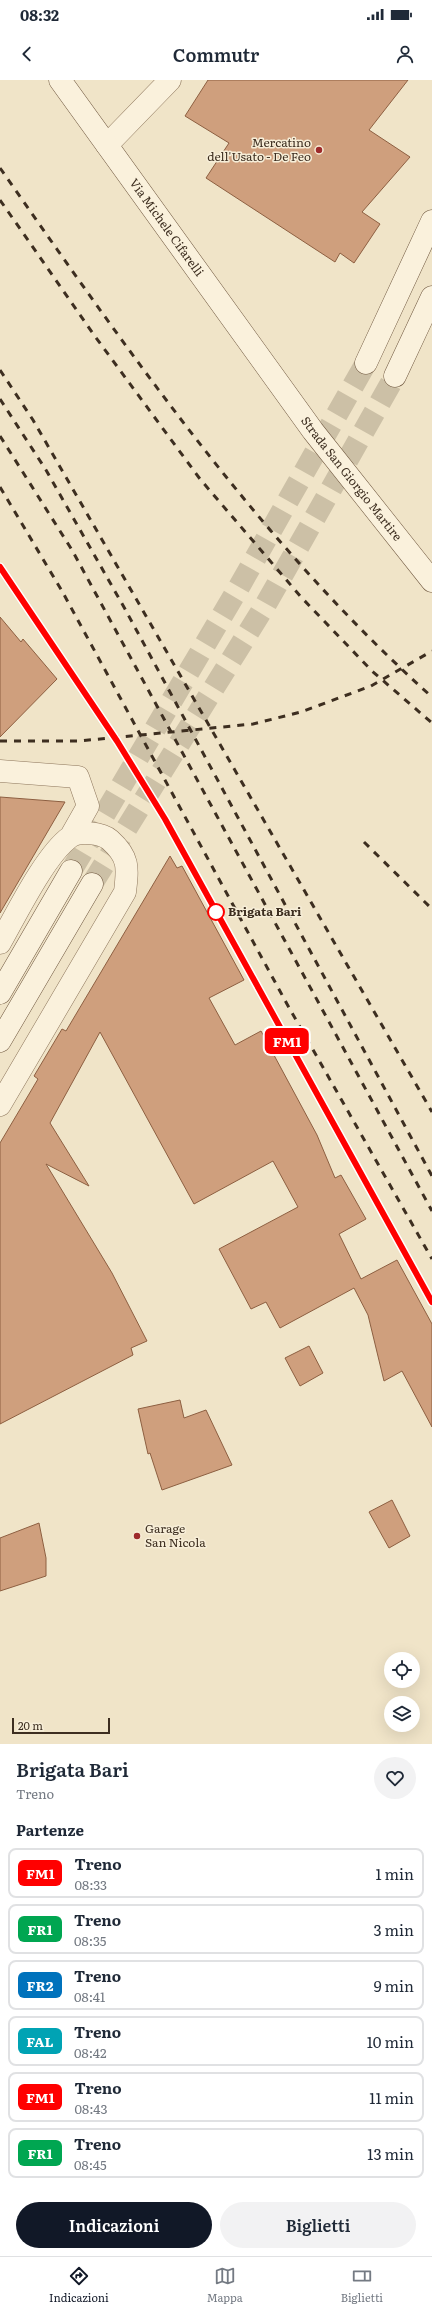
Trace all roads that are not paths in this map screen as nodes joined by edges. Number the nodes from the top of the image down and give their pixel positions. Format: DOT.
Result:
graph roads {
  1 [pos="60,80"];
  2 [pos="170,80"];
  3 [pos="108,145"];
  4 [pos="432,221"];
  5 [pos="432,297"];
  6 [pos="366,363"];
  7 [pos="273,376"];
  8 [pos="395,376"];
  9 [pos="432,581"];
  10 [pos="0,771"];
  11 [pos="71,836"];
  12 [pos="71,871"];
  13 [pos="92,884"];
  14 [pos="0,943"];
  15 [pos="0,993"];
  16 [pos="0,1041"];
  17 [pos="0,1105"];
  1 -- 3 [label="main road, Via Michele Cifarelli"];
  2 -- 3 [label="main road"];
  3 -- 7 [label="main road, Via Michele Cifarelli"];
  4 -- 6 [label="main road"];
  5 -- 8 [label="main road"];
  7 -- 9 [label="main road, Strada San Giorgio Martire"];
  10 -- 11 [label="main road"];
  11 -- 14 [label="main road"];
  11 -- 17 [label="main road"];
  12 -- 15 [label="main road"];
  13 -- 16 [label="main road"];
}
